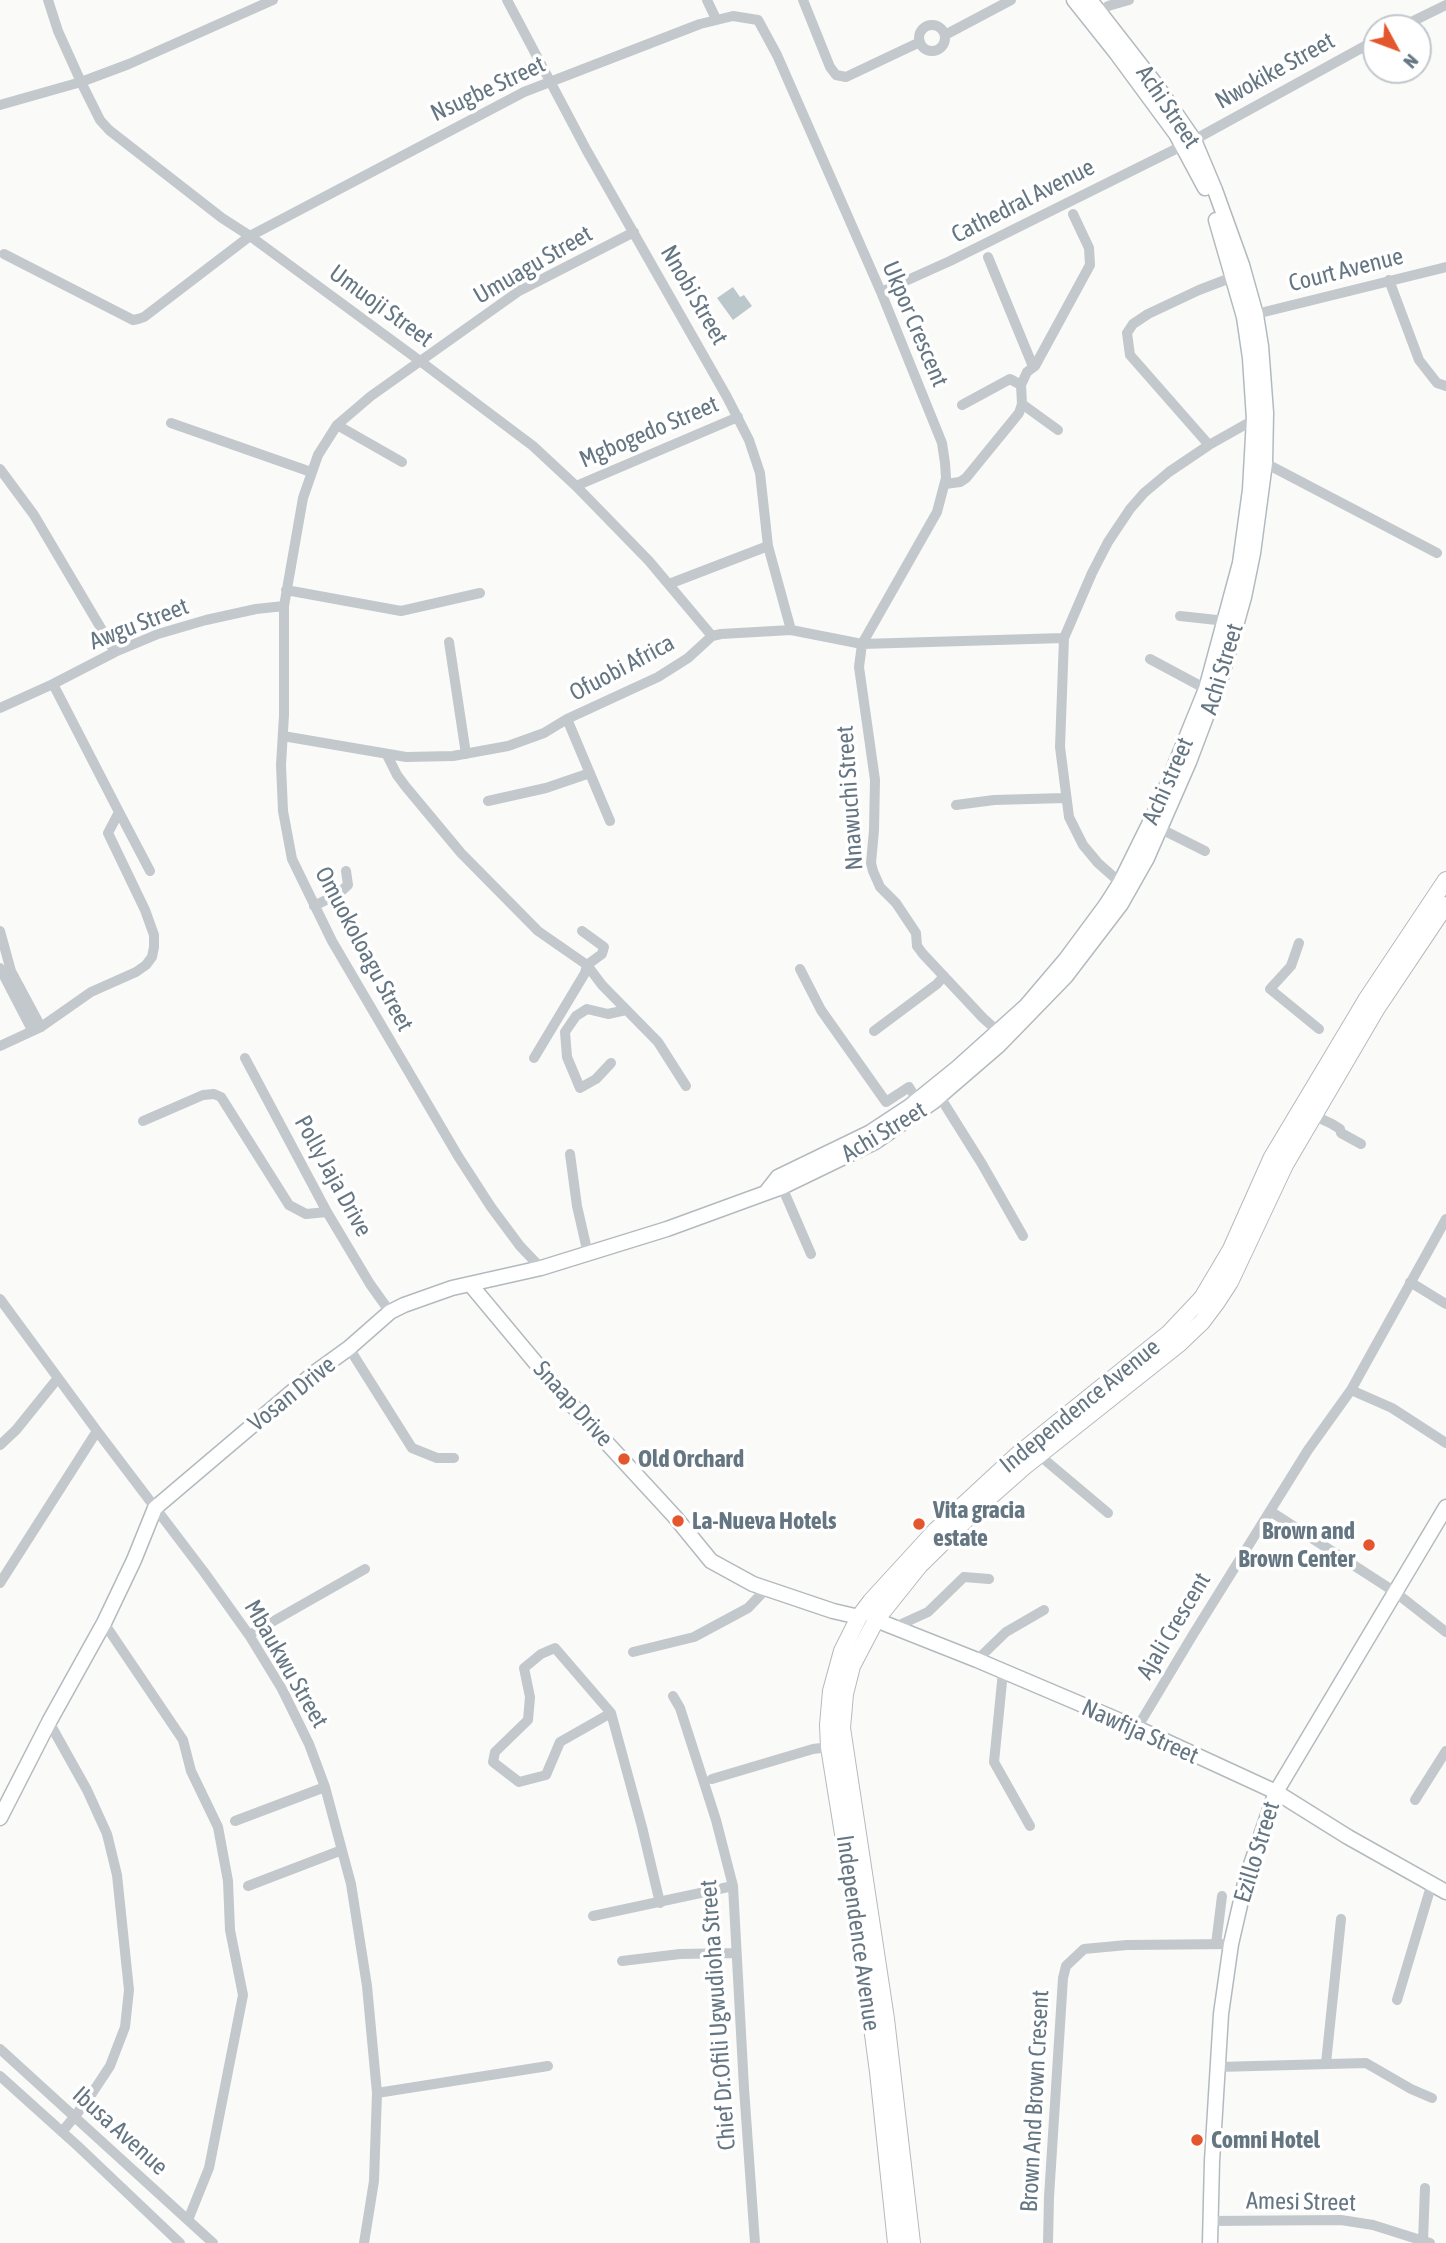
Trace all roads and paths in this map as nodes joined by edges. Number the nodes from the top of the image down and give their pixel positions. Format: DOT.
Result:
graph roads {
  1 [pos="48,0"];
  2 [pos="273,0"];
  3 [pos="507,0"];
  4 [pos="707,0"];
  5 [pos="803,0"];
  6 [pos="1011,0"];
  7 [pos="1074,0"];
  8 [pos="1090,0"];
  9 [pos="1129,0"];
  10 [pos="1446,5"];
  11 [pos="1100,13"];
  12 [pos="1428,14"];
  13 [pos="716,19"];
  14 [pos="758,20"];
  15 [pos="944,35"];
  16 [pos="920,42"];
  17 [pos="1362,48"];
  18 [pos="81,82"];
  19 [pos="551,82"];
  20 [pos="0,104"];
  21 [pos="1188,142"];
  22 [pos="1073,214"];
  23 [pos="634,232"];
  24 [pos="250,236"];
  25 [pos="5,254"];
  26 [pos="988,257"];
  27 [pos="1446,267"];
  28 [pos="1233,277"];
  29 [pos="1389,280"];
  30 [pos="881,292"];
  31 [pos="1250,316"];
  32 [pos="420,361"];
  33 [pos="1035,366"];
  34 [pos="1021,385"];
  35 [pos="1446,386"];
  36 [pos="1021,404"];
  37 [pos="962,405"];
  38 [pos="1260,416"];
  39 [pos="738,417"];
  40 [pos="171,423"];
  41 [pos="337,425"];
  42 [pos="1058,429"];
  43 [pos="1209,445"];
  44 [pos="402,462"];
  45 [pos="1265,463"];
  46 [pos="0,469"];
  47 [pos="310,472"];
  48 [pos="945,484"];
  49 [pos="576,486"];
  50 [pos="768,546"];
  51 [pos="1437,553"];
  52 [pos="670,584"];
  53 [pos="286,590"];
  54 [pos="480,593"];
  55 [pos="284,606"];
  56 [pos="1180,616"];
  57 [pos="1226,621"];
  58 [pos="791,630"];
  59 [pos="712,636"];
  60 [pos="1064,638"];
  61 [pos="449,642"];
  62 [pos="862,644"];
  63 [pos="115,652"];
  64 [pos="1150,659"];
  65 [pos="53,684"];
  66 [pos="1206,690"];
  67 [pos="0,708"];
  68 [pos="567,719"];
  69 [pos="283,736"];
  70 [pos="467,754"];
  71 [pos="387,755"];
  72 [pos="590,772"];
  73 [pos="1065,798"];
  74 [pos="488,802"];
  75 [pos="956,805"];
  76 [pos="119,812"];
  77 [pos="610,821"];
  78 [pos="1160,828"];
  79 [pos="1205,850"];
  80 [pos="150,871"];
  81 [pos="346,871"];
  82 [pos="1446,880"];
  83 [pos="1125,887"];
  84 [pos="1446,905"];
  85 [pos="314,906"];
  86 [pos="0,931"];
  87 [pos="582,931"];
  88 [pos="1299,943"];
  89 [pos="587,965"];
  90 [pos="0,968"];
  91 [pos="800,969"];
  92 [pos="944,976"];
  93 [pos="1372,1004"];
  94 [pos="626,1010"];
  95 [pos="36,1028"];
  96 [pos="1319,1029"];
  97 [pos="874,1031"];
  98 [pos="1002,1035"];
  99 [pos="0,1046"];
  100 [pos="245,1058"];
  101 [pos="534,1058"];
  102 [pos="611,1063"];
  103 [pos="686,1086"];
  104 [pos="940,1097"];
  105 [pos="917,1100"];
  106 [pos="1313,1115"];
  107 [pos="143,1121"];
  108 [pos="1361,1144"];
  109 [pos="570,1154"];
  110 [pos="1278,1161"];
  111 [pos="782,1187"];
  112 [pos="767,1191"];
  113 [pos="327,1212"];
  114 [pos="1446,1219"];
  115 [pos="1023,1236"];
  116 [pos="588,1254"];
  117 [pos="811,1254"];
  118 [pos="541,1268"];
  119 [pos="1410,1282"];
  120 [pos="470,1284"];
  121 [pos="0,1299"];
  122 [pos="1446,1304"];
  123 [pos="390,1312"];
  124 [pos="349,1348"];
  125 [pos="1158,1352"];
  126 [pos="58,1378"];
  127 [pos="1351,1390"];
  128 [pos="97,1431"];
  129 [pos="1446,1443"];
  130 [pos="0,1445"];
  131 [pos="1040,1455"];
  132 [pos="454,1458"];
  133 [pos="1020,1462"];
  134 [pos="1446,1507"];
  135 [pos="155,1508"];
  136 [pos="1270,1511"];
  137 [pos="1108,1513"];
  138 [pos="365,1569"];
  139 [pos="989,1579"];
  140 [pos="0,1583"];
  141 [pos="767,1588"];
  142 [pos="1395,1592"];
  143 [pos="1044,1611"];
  144 [pos="859,1617"];
  145 [pos="876,1620"];
  146 [pos="104,1623"];
  147 [pos="895,1627"];
  148 [pos="1446,1632"];
  149 [pos="249,1635"];
  150 [pos="633,1652"];
  151 [pos="977,1660"];
  152 [pos="1003,1672"];
  153 [pos="673,1696"];
  154 [pos="611,1713"];
  155 [pos="49,1722"];
  156 [pos="1137,1728"];
  157 [pos="829,1747"];
  158 [pos="1446,1751"];
  159 [pos="712,1779"];
  160 [pos="325,1787"];
  161 [pos="1276,1792"];
  162 [pos="1415,1800"];
  163 [pos="0,1818"];
  164 [pos="234,1821"];
  165 [pos="1030,1826"];
  166 [pos="342,1850"];
  167 [pos="1432,1883"];
  168 [pos="248,1886"];
  169 [pos="733,1886"];
  170 [pos="1446,1892"];
  171 [pos="1222,1896"];
  172 [pos="660,1903"];
  173 [pos="593,1916"];
  174 [pos="1341,1919"];
  175 [pos="1216,1944"];
  176 [pos="1231,1944"];
  177 [pos="736,1953"];
  178 [pos="622,1961"];
  179 [pos="1397,2000"];
  180 [pos="0,2049"];
  181 [pos="1326,2063"];
  182 [pos="548,2066"];
  183 [pos="1218,2067"];
  184 [pos="0,2076"];
  185 [pos="377,2093"];
  186 [pos="1432,2098"];
  187 [pos="75,2118"];
  188 [pos="62,2132"];
  189 [pos="1425,2188"];
  190 [pos="188,2220"];
  191 [pos="1210,2221"];
  192 [pos="1395,2237"];
  193 [pos="1427,2242"];
  194 [pos="180,2243"];
  195 [pos="213,2243"];
  196 [pos="364,2243"];
  197 [pos="755,2243"];
  198 [pos="896,2243"];
  199 [pos="912,2243"];
  200 [pos="1048,2243"];
  201 [pos="1210,2243"];
  1 -- 18 [label="street, Umuoji Street"];
  2 -- 18 [label="street"];
  3 -- 19 [label="street, Nnobi Street"];
  4 -- 13 [label="street"];
  5 -- 16 [label="street"];
  6 -- 15 [label="street"];
  7 -- 21 [label="street, Achi street"];
  8 -- 11 [label="street, Achi Street"];
  9 -- 11 [label="street"];
  10 -- 12 [label="street"];
  11 -- 21 [label="street, Achi Street"];
  13 -- 14 [label="street, Nsugbe Street"];
  13 -- 19 [label="street, Nsugbe Street"];
  14 -- 30 [label="street, Ukpor Crescent"];
  15 -- 16 [label="street"];
  15 -- 16 [label="street"];
  17 -- 21 [label="street, Nwokike Street"];
  18 -- 20 [label="street"];
  18 -- 24 [label="street, Umuoji Street"];
  19 -- 23 [label="street, Nnobi Street"];
  19 -- 24 [label="street, Nsugbe Street"];
  21 -- 28 [label="street, Achi street"];
  21 -- 30 [label="street, Cathedral Avenue"];
  21 -- 31 [label="street, Achi Street"];
  22 -- 33 [label="street"];
  23 -- 32 [label="street, Umuagu Street"];
  23 -- 39 [label="street, Nnobi Street"];
  24 -- 25 [label="street, Nsugbe Street"];
  24 -- 32 [label="street, Umuoji Street"];
  26 -- 33 [label="street"];
  27 -- 29 [label="street, Court Avenue"];
  28 -- 31 [label="street, Achi street"];
  28 -- 43 [label="street"];
  29 -- 31 [label="street, Court Avenue"];
  29 -- 35 [label="street"];
  30 -- 48 [label="street, Ukpor Crescent"];
  31 -- 38 [label="street, Achi Street"];
  32 -- 41 [label="street"];
  32 -- 49 [label="street, Umuoji Street"];
  33 -- 34 [label="street"];
  34 -- 36 [label="street"];
  34 -- 37 [label="street"];
  36 -- 42 [label="street"];
  36 -- 48 [label="street"];
  38 -- 43 [label="street"];
  38 -- 45 [label="street, Achi Street"];
  38 -- 57 [label="street, Achi street"];
  39 -- 49 [label="street, Mgbogedo Street"];
  39 -- 50 [label="street, Nnobi Street"];
  40 -- 47 [label="street"];
  41 -- 44 [label="street"];
  41 -- 47 [label="street"];
  43 -- 60 [label="street"];
  45 -- 51 [label="street"];
  45 -- 78 [label="street, Achi Street"];
  46 -- 63 [label="street"];
  47 -- 53 [label="street"];
  48 -- 62 [label="street, Ukpor Crescent"];
  49 -- 52 [label="street, Umuoji Street"];
  50 -- 52 [label="street"];
  50 -- 58 [label="street, Nnobi Street"];
  52 -- 59 [label="street, Umuoji Street"];
  53 -- 54 [label="street"];
  53 -- 55 [label="street"];
  55 -- 63 [label="street, Awgu Street"];
  55 -- 69 [label="street, Omuokoloagu Street"];
  56 -- 57 [label="street"];
  57 -- 66 [label="street, Achi street"];
  58 -- 59 [label="street"];
  58 -- 62 [label="street"];
  59 -- 68 [label="street, Ofuobi Africa"];
  60 -- 62 [label="street"];
  60 -- 73 [label="street"];
  61 -- 70 [label="street"];
  62 -- 92 [label="street, Nnawuchi Street"];
  63 -- 65 [label="street, Awgu Street"];
  64 -- 66 [label="street"];
  65 -- 67 [label="street, Awgu Street"];
  65 -- 76 [label="street"];
  66 -- 83 [label="street, Achi street"];
  68 -- 70 [label="street, Ofuobi Africa"];
  68 -- 72 [label="street"];
  69 -- 71 [label="street, Ofuobi Africa"];
  69 -- 85 [label="street, Omuokoloagu Street"];
  70 -- 71 [label="street, Ofuobi Africa"];
  71 -- 89 [label="street"];
  72 -- 74 [label="street"];
  72 -- 77 [label="street"];
  73 -- 75 [label="street"];
  73 -- 83 [label="street"];
  76 -- 80 [label="street"];
  76 -- 95 [label="street"];
  78 -- 79 [label="street"];
  78 -- 83 [label="street, Achi Street"];
  81 -- 85 [label="street"];
  82 -- 93 [label="main road, Independence Avenue"];
  83 -- 98 [label="street, Achi Street"];
  84 -- 93 [label="main road, Independence Avenue"];
  85 -- 118 [label="street, Omuokoloagu Street"];
  86 -- 95 [label="street"];
  87 -- 89 [label="street"];
  88 -- 96 [label="street"];
  89 -- 94 [label="street"];
  89 -- 101 [label="street"];
  90 -- 95 [label="street"];
  91 -- 105 [label="street"];
  92 -- 97 [label="street"];
  92 -- 98 [label="street, Nnawuchi Street"];
  93 -- 106 [label="main road, Independence Avenue"];
  93 -- 110 [label="main road, Independence Avenue"];
  94 -- 102 [label="street"];
  94 -- 103 [label="street"];
  95 -- 99 [label="street"];
  98 -- 104 [label="street, Achi Street"];
  98 -- 105 [label="street, Achi street"];
  100 -- 113 [label="street, Polly Jaja Drive"];
  104 -- 111 [label="street, Achi Street"];
  104 -- 115 [label="street"];
  105 -- 112 [label="street, Achi street"];
  106 -- 108 [label="street"];
  106 -- 110 [label="main road, Independence Avenue"];
  107 -- 113 [label="street"];
  109 -- 116 [label="street"];
  110 -- 125 [label="main road, Independence Avenue"];
  111 -- 112 [label="street, Achi Street"];
  111 -- 117 [label="street"];
  112 -- 116 [label="street, Vosan Drive"];
  113 -- 123 [label="street, Polly Jaja Drive"];
  114 -- 119 [label="street, Ajali Crescent"];
  116 -- 118 [label="street, Vosan Drive"];
  118 -- 120 [label="street, Vosan Drive"];
  119 -- 122 [label="street"];
  119 -- 127 [label="street, Ajali Crescent"];
  120 -- 123 [label="street, Vosan Drive"];
  120 -- 141 [label="street, Snaap Drive"];
  121 -- 126 [label="street, Mbaukwu Street"];
  123 -- 124 [label="street, Vosan Drive"];
  124 -- 132 [label="street"];
  124 -- 135 [label="street, Vosan Drive"];
  125 -- 131 [label="main road, Independence Avenue"];
  125 -- 133 [label="main road, Independence Avenue"];
  126 -- 128 [label="street, Mbaukwu Street"];
  126 -- 130 [label="street"];
  127 -- 129 [label="street"];
  127 -- 136 [label="street, Ajali Crescent"];
  128 -- 135 [label="street, Mbaukwu Street"];
  128 -- 140 [label="street"];
  131 -- 133 [label="main road, Independence Avenue"];
  131 -- 137 [label="street"];
  133 -- 144 [label="main road, Independence Avenue"];
  133 -- 145 [label="main road, Independence Avenue"];
  134 -- 142 [label="street, Ezillo Street"];
  135 -- 146 [label="street, Vosan Drive"];
  135 -- 149 [label="street, Mbaukwu Street"];
  136 -- 142 [label="street"];
  136 -- 156 [label="street, Ajali Crescent"];
  138 -- 149 [label="street"];
  139 -- 147 [label="street"];
  141 -- 144 [label="street, Snaap Drive"];
  141 -- 150 [label="street"];
  142 -- 148 [label="street"];
  142 -- 161 [label="street, Ezillo Street"];
  143 -- 151 [label="street"];
  144 -- 145 [label="street"];
  144 -- 157 [label="main road, Independence Avenue"];
  145 -- 147 [label="street, Nawfija Street"];
  145 -- 199 [label="main road, Independence Avenue"];
  146 -- 155 [label="street, Vosan Drive"];
  146 -- 190 [label="street"];
  147 -- 151 [label="street, Nawfija Street"];
  149 -- 160 [label="street, Mbaukwu Street"];
  151 -- 152 [label="street, Nawfija Street"];
  152 -- 156 [label="street, Nawfija Street"];
  152 -- 165 [label="street"];
  153 -- 169 [label="street, Chief Dr.Ofili Ugwudioha Street"];
  154 -- 154 [label="street"];
  154 -- 172 [label="street"];
  155 -- 163 [label="street, Vosan Drive"];
  155 -- 187 [label="street"];
  156 -- 161 [label="street, Nawfija Street"];
  157 -- 159 [label="street"];
  157 -- 198 [label="main road, Independence Avenue"];
  158 -- 162 [label="street"];
  160 -- 164 [label="street"];
  160 -- 166 [label="street, Mbaukwu Street"];
  161 -- 167 [label="street, Nawfija Street"];
  161 -- 176 [label="street, Ezillo Street"];
  166 -- 168 [label="street"];
  166 -- 185 [label="street, Mbaukwu Street"];
  167 -- 170 [label="street, Nawfija Street"];
  167 -- 179 [label="street"];
  169 -- 172 [label="street"];
  169 -- 177 [label="street, Chief Dr.Ofili Ugwudioha Street"];
  171 -- 175 [label="street"];
  172 -- 173 [label="street"];
  174 -- 181 [label="street"];
  175 -- 176 [label="street, Brown And Brown Cresent"];
  175 -- 200 [label="street, Brown And Brown Cresent"];
  176 -- 183 [label="street, Ezillo Street"];
  177 -- 178 [label="street"];
  177 -- 197 [label="street, Chief Dr.Ofili Ugwudioha Street"];
  180 -- 187 [label="street, Ibusa Avenue"];
  181 -- 183 [label="street"];
  181 -- 186 [label="street"];
  182 -- 185 [label="street"];
  183 -- 191 [label="street, Ezillo Street"];
  184 -- 188 [label="street, Ibusa Avenue"];
  185 -- 196 [label="street, Mbaukwu Street"];
  187 -- 188 [label="street"];
  187 -- 190 [label="street, Ibusa Avenue"];
  188 -- 194 [label="street, Ibusa Avenue"];
  189 -- 193 [label="street"];
  190 -- 195 [label="street, Ibusa Avenue"];
  191 -- 192 [label="street, Amesi Street"];
  191 -- 201 [label="street, Ezillo Street"];
  192 -- 193 [label="street, Amesi Street"];
}
